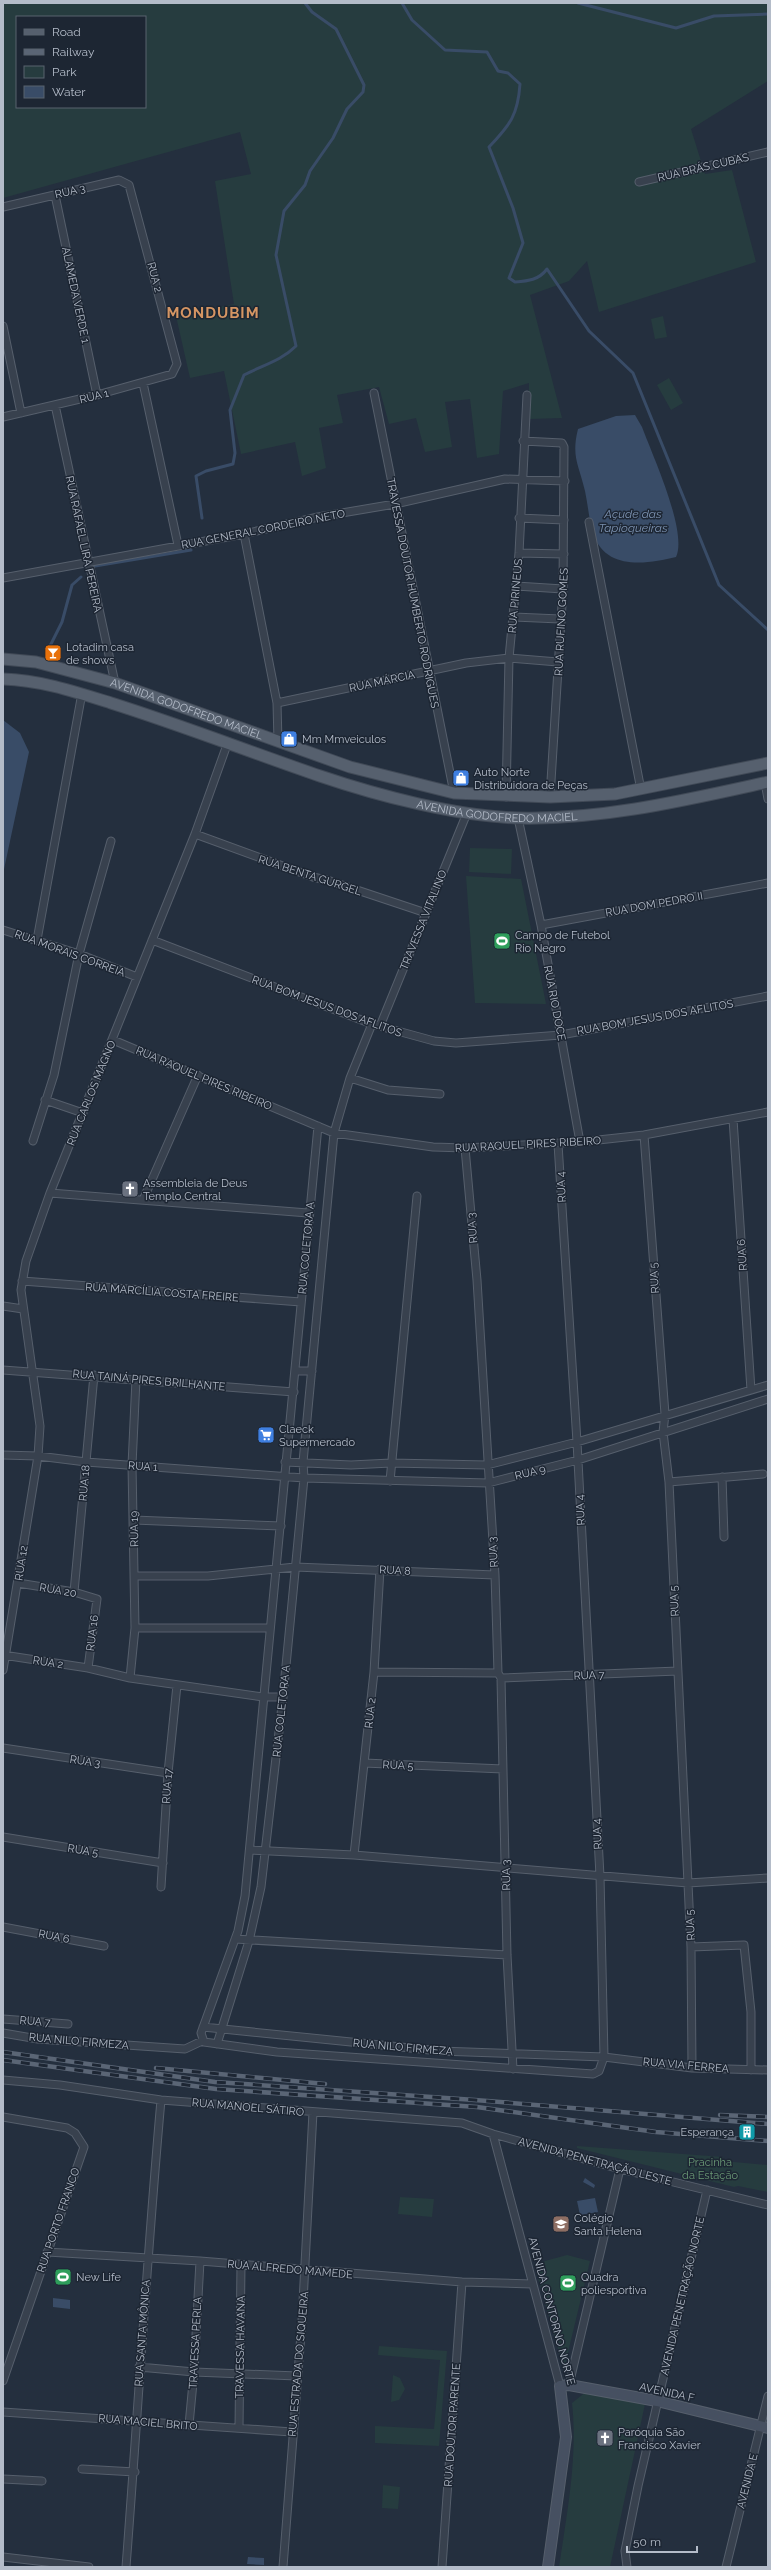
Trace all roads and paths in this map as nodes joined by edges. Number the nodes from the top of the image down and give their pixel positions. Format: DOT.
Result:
graph roads {
  1 [pos="768,152"];
  2 [pos="639,182"];
  3 [pos="132,191"];
  4 [pos="55,195"];
  5 [pos="3,207"];
  6 [pos="3,326"];
  7 [pos="178,364"];
  8 [pos="142,383"];
  9 [pos="374,393"];
  10 [pos="97,395"];
  11 [pos="527,395"];
  12 [pos="55,405"];
  13 [pos="21,413"];
  14 [pos="3,417"];
  15 [pos="523,442"];
  16 [pos="522,479"];
  17 [pos="565,481"];
  18 [pos="395,504"];
  19 [pos="520,518"];
  20 [pos="564,520"];
  21 [pos="588,522"];
  22 [pos="244,534"];
  23 [pos="178,545"];
  24 [pos="519,553"];
  25 [pos="564,554"];
  26 [pos="88,563"];
  27 [pos="3,578"];
  28 [pos="516,586"];
  29 [pos="563,589"];
  30 [pos="514,617"];
  31 [pos="560,619"];
  32 [pos="509,658"];
  33 [pos="3,659"];
  34 [pos="558,662"];
  35 [pos="429,671"];
  36 [pos="3,678"];
  37 [pos="115,683"];
  38 [pos="82,693"];
  39 [pos="277,703"];
  40 [pos="228,742"];
  41 [pos="278,742"];
  42 [pos="768,763"];
  43 [pos="766,782"];
  44 [pos="641,790"];
  45 [pos="454,793"];
  46 [pos="506,797"];
  47 [pos="550,797"];
  48 [pos="768,799"];
  49 [pos="467,813"];
  50 [pos="518,818"];
  51 [pos="196,834"];
  52 [pos="111,841"];
  53 [pos="768,883"];
  54 [pos="426,913"];
  55 [pos="541,924"];
  56 [pos="3,930"];
  57 [pos="37,940"];
  58 [pos="152,940"];
  59 [pos="79,954"];
  60 [pos="137,978"];
  61 [pos="768,996"];
  62 [pos="376,1025"];
  63 [pos="561,1035"];
  64 [pos="113,1040"];
  65 [pos="198,1075"];
  66 [pos="350,1078"];
  67 [pos="440,1094"];
  68 [pos="45,1100"];
  69 [pos="83,1112"];
  70 [pos="768,1112"];
  71 [pos="733,1119"];
  72 [pos="318,1126"];
  73 [pos="334,1132"];
  74 [pos="644,1136"];
  75 [pos="33,1141"];
  76 [pos="580,1142"];
  77 [pos="558,1144"];
  78 [pos="465,1148"];
  79 [pos="50,1193"];
  80 [pos="417,1196"];
  81 [pos="143,1200"];
  82 [pos="308,1213"];
  83 [pos="22,1281"];
  84 [pos="301,1302"];
  85 [pos="3,1306"];
  86 [pos="23,1309"];
  87 [pos="3,1370"];
  88 [pos="31,1371"];
  89 [pos="296,1371"];
  90 [pos="312,1371"];
  91 [pos="94,1375"];
  92 [pos="136,1379"];
  93 [pos="768,1385"];
  94 [pos="752,1390"];
  95 [pos="294,1392"];
  96 [pos="768,1399"];
  97 [pos="665,1414"];
  98 [pos="663,1432"];
  99 [pos="577,1442"];
  100 [pos="3,1455"];
  101 [pos="38,1456"];
  102 [pos="578,1460"];
  103 [pos="86,1462"];
  104 [pos="285,1462"];
  105 [pos="303,1462"];
  106 [pos="391,1463"];
  107 [pos="132,1465"];
  108 [pos="488,1465"];
  109 [pos="763,1474"];
  110 [pos="283,1476"];
  111 [pos="304,1478"];
  112 [pos="722,1478"];
  113 [pos="390,1481"];
  114 [pos="669,1482"];
  115 [pos="488,1483"];
  116 [pos="134,1520"];
  117 [pos="281,1526"];
  118 [pos="724,1537"];
  119 [pos="295,1567"];
  120 [pos="380,1569"];
  121 [pos="278,1570"];
  122 [pos="495,1575"];
  123 [pos="134,1576"];
  124 [pos="18,1583"];
  125 [pos="74,1592"];
  126 [pos="97,1599"];
  127 [pos="135,1628"];
  128 [pos="270,1628"];
  129 [pos="4,1656"];
  130 [pos="88,1668"];
  131 [pos="3,1670"];
  132 [pos="678,1671"];
  133 [pos="374,1672"];
  134 [pos="499,1675"];
  135 [pos="588,1675"];
  136 [pos="130,1678"];
  137 [pos="177,1685"];
  138 [pos="263,1697"];
  139 [pos="283,1697"];
  140 [pos="3,1748"];
  141 [pos="364,1763"];
  142 [pos="503,1770"];
  143 [pos="168,1773"];
  144 [pos="3,1837"];
  145 [pos="250,1850"];
  146 [pos="266,1851"];
  147 [pos="354,1855"];
  148 [pos="163,1863"];
  149 [pos="506,1868"];
  150 [pos="600,1876"];
  151 [pos="768,1878"];
  152 [pos="688,1883"];
  153 [pos="162,1887"];
  154 [pos="3,1927"];
  155 [pos="235,1939"];
  156 [pos="249,1941"];
  157 [pos="104,1946"];
  158 [pos="691,1947"];
  159 [pos="507,1955"];
  160 [pos="3,2019"];
  161 [pos="68,2024"];
  162 [pos="203,2027"];
  163 [pos="222,2031"];
  164 [pos="3,2033"];
  165 [pos="201,2040"];
  166 [pos="217,2044"];
  167 [pos="512,2055"];
  168 [pos="604,2057"];
  169 [pos="692,2068"];
  170 [pos="513,2069"];
  171 [pos="751,2070"];
  172 [pos="768,2070"];
  173 [pos="3,2080"];
  174 [pos="162,2100"];
  175 [pos="313,2112"];
  176 [pos="3,2116"];
  177 [pos="493,2134"];
  178 [pos="620,2169"];
  179 [pos="707,2190"];
  180 [pos="768,2205"];
  181 [pos="47,2252"];
  182 [pos="147,2258"];
  183 [pos="200,2261"];
  184 [pos="241,2265"];
  185 [pos="305,2271"];
  186 [pos="462,2282"];
  187 [pos="532,2284"];
  188 [pos="139,2367"];
  189 [pos="194,2372"];
  190 [pos="239,2373"];
  191 [pos="297,2376"];
  192 [pos="3,2381"];
  193 [pos="564,2386"];
  194 [pos="768,2396"];
  195 [pos="657,2401"];
  196 [pos="3,2412"];
  197 [pos="137,2421"];
  198 [pos="189,2426"];
  199 [pos="764,2427"];
  200 [pos="239,2428"];
  201 [pos="292,2432"];
  202 [pos="82,2469"];
  203 [pos="135,2472"];
  204 [pos="3,2479"];
  205 [pos="42,2481"];
  206 [pos="3,2557"];
  207 [pos="89,2567"];
  208 [pos="126,2567"];
  209 [pos="282,2567"];
  210 [pos="442,2567"];
  211 [pos="548,2567"];
  212 [pos="627,2567"];
  213 [pos="726,2567"];
  1 -- 2 [label="street, RUA BRÁS CUBAS"];
  3 -- 4 [label="street, RUA 3"];
  3 -- 7 [label="street, RUA 2"];
  4 -- 5 [label="street, RUA 3"];
  4 -- 10 [label="street, ALAMEDA VERDE 1"];
  6 -- 13 [label="street"];
  7 -- 8 [label="street, RUA 1"];
  8 -- 10 [label="street, RUA 1"];
  8 -- 23 [label="street"];
  9 -- 18 [label="street, TRAVESSA DOUTOR HUMBERTO RODRIGUES"];
  10 -- 12 [label="street, RUA 1"];
  11 -- 15 [label="street, RUA PIRINEUS"];
  12 -- 13 [label="street, RUA 1"];
  12 -- 26 [label="street, RUA RAFAEL LIRA PEREIRA"];
  13 -- 14 [label="street, RUA 1"];
  15 -- 16 [label="street, RUA PIRINEUS"];
  15 -- 17 [label="street, RUA RUFINO GOMES"];
  16 -- 17 [label="street, RUA GENERAL CORDEIRO NETO"];
  16 -- 18 [label="street, RUA GENERAL CORDEIRO NETO"];
  16 -- 19 [label="street, RUA PIRINEUS"];
  17 -- 20 [label="street, RUA RUFINO GOMES"];
  18 -- 22 [label="street, RUA GENERAL CORDEIRO NETO"];
  18 -- 35 [label="street, TRAVESSA DOUTOR HUMBERTO RODRIGUES"];
  19 -- 20 [label="street"];
  19 -- 24 [label="street, RUA PIRINEUS"];
  20 -- 25 [label="street, RUA RUFINO GOMES"];
  21 -- 44 [label="street"];
  22 -- 23 [label="street, RUA GENERAL CORDEIRO NETO"];
  22 -- 39 [label="street"];
  23 -- 26 [label="street, RUA GENERAL CORDEIRO NETO"];
  24 -- 25 [label="street"];
  24 -- 28 [label="street, RUA PIRINEUS"];
  25 -- 29 [label="street, RUA RUFINO GOMES"];
  26 -- 27 [label="street, RUA GENERAL CORDEIRO NETO"];
  26 -- 37 [label="street, RUA RAFAEL LIRA PEREIRA"];
  28 -- 29 [label="street"];
  28 -- 30 [label="street, RUA PIRINEUS"];
  29 -- 31 [label="street, RUA RUFINO GOMES"];
  30 -- 31 [label="street"];
  30 -- 32 [label="street, RUA PIRINEUS"];
  31 -- 34 [label="street, RUA RUFINO GOMES"];
  32 -- 34 [label="street, RUA MÁRCIA"];
  32 -- 35 [label="street, RUA MÁRCIA"];
  32 -- 46 [label="street, RUA PIRINEUS"];
  33 -- 37 [label="main road, AVENIDA GODOFREDO MACIEL"];
  34 -- 47 [label="street, RUA RUFINO GOMES"];
  35 -- 39 [label="street, RUA MÁRCIA"];
  35 -- 45 [label="street, TRAVESSA DOUTOR HUMBERTO RODRIGUES"];
  36 -- 38 [label="main road, AVENIDA GODOFREDO MACIEL"];
  37 -- 41 [label="main road, AVENIDA GODOFREDO MACIEL"];
  38 -- 40 [label="main road, AVENIDA GODOFREDO MACIEL"];
  38 -- 57 [label="street"];
  39 -- 41 [label="street"];
  40 -- 49 [label="main road, AVENIDA GODOFREDO MACIEL"];
  40 -- 51 [label="street, RUA CARLOS MAGNO"];
  41 -- 45 [label="main road, AVENIDA GODOFREDO MACIEL"];
  42 -- 44 [label="main road, AVENIDA GODOFREDO MACIEL"];
  43 -- 48 [label="street"];
  43 -- 50 [label="main road, AVENIDA GODOFREDO MACIEL"];
  44 -- 47 [label="main road, AVENIDA GODOFREDO MACIEL"];
  45 -- 46 [label="main road, AVENIDA GODOFREDO MACIEL"];
  46 -- 47 [label="main road, AVENIDA GODOFREDO MACIEL"];
  49 -- 50 [label="main road, AVENIDA GODOFREDO MACIEL"];
  49 -- 54 [label="street, TRAVESSA VITALINO"];
  50 -- 55 [label="street, RUA RIO DOCE"];
  51 -- 54 [label="street, RUA BENTA GURGEL"];
  51 -- 58 [label="street, RUA CARLOS MAGNO"];
  52 -- 59 [label="street"];
  53 -- 55 [label="street, RUA DOM PEDRO II"];
  54 -- 62 [label="street, TRAVESSA VITALINO"];
  55 -- 63 [label="street, RUA RIO DOCE"];
  56 -- 57 [label="street, RUA MORAIS CORREIA"];
  57 -- 59 [label="street, RUA MORAIS CORREIA"];
  58 -- 60 [label="street, RUA CARLOS MAGNO"];
  58 -- 62 [label="street, RUA BOM JESUS DOS AFLITOS"];
  59 -- 60 [label="street, RUA MORAIS CORREIA"];
  59 -- 68 [label="street"];
  60 -- 64 [label="street, RUA CARLOS MAGNO"];
  61 -- 63 [label="street, RUA BOM JESUS DOS AFLITOS"];
  62 -- 63 [label="street, RUA BOM JESUS DOS AFLITOS"];
  62 -- 66 [label="street, TRAVESSA VITALINO"];
  63 -- 76 [label="street, RUA RIO DOCE"];
  64 -- 65 [label="street, RUA RAQUEL PIRES RIBEIRO"];
  64 -- 69 [label="street, RUA CARLOS MAGNO"];
  65 -- 72 [label="street, RUA RAQUEL PIRES RIBEIRO"];
  65 -- 81 [label="street"];
  66 -- 67 [label="street"];
  66 -- 73 [label="street, TRAVESSA VITALINO"];
  68 -- 69 [label="street"];
  68 -- 75 [label="street"];
  69 -- 79 [label="street, RUA CARLOS MAGNO"];
  70 -- 71 [label="street, RUA RAQUEL PIRES RIBEIRO"];
  71 -- 74 [label="street, RUA RAQUEL PIRES RIBEIRO"];
  71 -- 94 [label="street, RUA 6"];
  72 -- 73 [label="street, RUA RAQUEL PIRES RIBEIRO"];
  72 -- 82 [label="street, RUA COLETORA A"];
  73 -- 78 [label="street, RUA RAQUEL PIRES RIBEIRO"];
  73 -- 90 [label="street, RUA COLETORA A"];
  74 -- 76 [label="street, RUA RAQUEL PIRES RIBEIRO"];
  74 -- 97 [label="street, RUA 5"];
  76 -- 77 [label="street, RUA RAQUEL PIRES RIBEIRO"];
  77 -- 78 [label="street, RUA RAQUEL PIRES RIBEIRO"];
  77 -- 99 [label="street, RUA 4"];
  78 -- 108 [label="street, RUA 3"];
  79 -- 81 [label="street"];
  79 -- 83 [label="street, RUA CARLOS MAGNO"];
  80 -- 106 [label="street"];
  81 -- 82 [label="street"];
  82 -- 84 [label="street, RUA COLETORA A"];
  83 -- 84 [label="street, RUA MARCÍLIA COSTA FREIRE"];
  83 -- 86 [label="street, RUA CARLOS MAGNO"];
  84 -- 89 [label="street, RUA COLETORA A"];
  85 -- 86 [label="street"];
  86 -- 88 [label="street, RUA CARLOS MAGNO"];
  87 -- 88 [label="street, RUA TAINÁ PIRES BRILHANTE"];
  88 -- 91 [label="street, RUA TAINÁ PIRES BRILHANTE"];
  88 -- 101 [label="street, RUA CARLOS MAGNO"];
  89 -- 90 [label="street"];
  89 -- 95 [label="street, RUA COLETORA A"];
  90 -- 105 [label="street, RUA COLETORA A"];
  91 -- 92 [label="street, RUA TAINÁ PIRES BRILHANTE"];
  91 -- 103 [label="street, RUA 18"];
  92 -- 95 [label="street, RUA TAINÁ PIRES BRILHANTE"];
  92 -- 107 [label="street, RUA 19"];
  93 -- 94 [label="street, RUA 9"];
  94 -- 97 [label="street, RUA 9"];
  95 -- 104 [label="street, RUA COLETORA A"];
  96 -- 98 [label="street, RUA 9"];
  97 -- 98 [label="street, RUA 5"];
  97 -- 99 [label="street, RUA 9"];
  98 -- 102 [label="street, RUA 9"];
  98 -- 114 [label="street, RUA 5"];
  99 -- 102 [label="street, RUA 4"];
  99 -- 108 [label="street, RUA 9"];
  100 -- 101 [label="street, RUA 1"];
  101 -- 103 [label="street, RUA 1"];
  101 -- 124 [label="street, RUA 12"];
  102 -- 115 [label="street, RUA 9"];
  102 -- 135 [label="street, RUA 4"];
  103 -- 107 [label="street, RUA 1"];
  103 -- 125 [label="street, RUA 18"];
  104 -- 105 [label="street, RUA 9"];
  104 -- 110 [label="street, RUA COLETORA A"];
  105 -- 106 [label="street, RUA 9"];
  105 -- 111 [label="street, RUA COLETORA A"];
  106 -- 108 [label="street, RUA 9"];
  106 -- 113 [label="street"];
  107 -- 110 [label="street, RUA 1"];
  107 -- 116 [label="street, RUA 19"];
  108 -- 115 [label="street, RUA 3"];
  109 -- 112 [label="street"];
  110 -- 111 [label="street, RUA 9"];
  110 -- 117 [label="street, RUA COLETORA A"];
  111 -- 113 [label="street, RUA 9"];
  111 -- 119 [label="street, RUA COLETORA A"];
  112 -- 114 [label="street"];
  112 -- 118 [label="street"];
  113 -- 115 [label="street, RUA 9"];
  114 -- 132 [label="street, RUA 5"];
  115 -- 122 [label="street, RUA 3"];
  116 -- 117 [label="street"];
  116 -- 123 [label="street, RUA 19"];
  117 -- 121 [label="street, RUA COLETORA A"];
  119 -- 120 [label="street, RUA 8"];
  119 -- 121 [label="street, RUA 8"];
  119 -- 139 [label="street, RUA COLETORA A"];
  120 -- 122 [label="street, RUA 8"];
  120 -- 133 [label="street, RUA 2"];
  121 -- 123 [label="street, RUA 8"];
  121 -- 128 [label="street, RUA COLETORA A"];
  122 -- 134 [label="street, RUA 3"];
  123 -- 127 [label="street, RUA 19"];
  124 -- 125 [label="street, RUA 20"];
  124 -- 129 [label="street, RUA 12"];
  125 -- 126 [label="street, RUA 20"];
  126 -- 130 [label="street, RUA 16"];
  127 -- 128 [label="street"];
  127 -- 136 [label="street, RUA 19"];
  128 -- 138 [label="street, RUA COLETORA A"];
  129 -- 130 [label="street, RUA 2"];
  129 -- 131 [label="street, RUA 12"];
  130 -- 136 [label="street, RUA 2"];
  132 -- 135 [label="street, RUA 7"];
  132 -- 152 [label="street, RUA 5"];
  133 -- 134 [label="street, RUA 7"];
  133 -- 141 [label="street, RUA 2"];
  134 -- 135 [label="street, RUA 7"];
  134 -- 142 [label="street, RUA 3"];
  135 -- 150 [label="street, RUA 4"];
  136 -- 137 [label="street, RUA 2"];
  137 -- 138 [label="street, RUA 2"];
  137 -- 143 [label="street, RUA 17"];
  138 -- 139 [label="street, RUA 2"];
  138 -- 145 [label="street, RUA COLETORA A"];
  139 -- 146 [label="street, RUA COLETORA A"];
  140 -- 143 [label="street, RUA 3"];
  141 -- 142 [label="street, RUA 5"];
  141 -- 147 [label="street, RUA 2"];
  142 -- 149 [label="street, RUA 3"];
  143 -- 148 [label="street, RUA 17"];
  144 -- 148 [label="street, RUA 5"];
  145 -- 146 [label="street"];
  145 -- 155 [label="street, RUA COLETORA A"];
  146 -- 147 [label="street"];
  146 -- 156 [label="street, RUA COLETORA A"];
  147 -- 149 [label="street"];
  148 -- 153 [label="street, RUA 17"];
  149 -- 150 [label="street"];
  149 -- 159 [label="street, RUA 3"];
  150 -- 152 [label="street"];
  150 -- 168 [label="street, RUA 4"];
  151 -- 152 [label="street"];
  152 -- 158 [label="street, RUA 5"];
  154 -- 157 [label="street, RUA 6"];
  155 -- 156 [label="street"];
  155 -- 162 [label="street, RUA COLETORA A"];
  156 -- 159 [label="street"];
  156 -- 163 [label="street, RUA COLETORA A"];
  158 -- 169 [label="street, RUA 5"];
  158 -- 171 [label="street"];
  159 -- 167 [label="street, RUA 3"];
  160 -- 161 [label="street, RUA 7"];
  162 -- 163 [label="street, RUA NILO FIRMEZA"];
  162 -- 165 [label="street, RUA COLETORA A"];
  163 -- 166 [label="street, RUA COLETORA A"];
  163 -- 167 [label="street, RUA NILO FIRMEZA"];
  164 -- 165 [label="street, RUA NILO FIRMEZA"];
  165 -- 166 [label="street, RUA NILO FIRMEZA"];
  166 -- 170 [label="street, RUA NILO FIRMEZA"];
  167 -- 168 [label="street, RUA NILO FIRMEZA"];
  167 -- 170 [label="street, RUA 3"];
  168 -- 169 [label="street, RUA VIA FERREA"];
  168 -- 170 [label="street, RUA NILO FIRMEZA"];
  169 -- 171 [label="street, RUA VIA FERREA"];
  171 -- 172 [label="street, RUA VIA FERREA"];
  173 -- 174 [label="street, RUA MANOEL SÁTIRO"];
  174 -- 175 [label="street, RUA MANOEL SÁTIRO"];
  174 -- 182 [label="street, RUA SANTA MÔNICA"];
  175 -- 177 [label="street, RUA MANOEL SÁTIRO"];
  175 -- 185 [label="street, RUA ESTRADA DO SIQUEIRA"];
  176 -- 181 [label="street, RUA PORTO FRANCO"];
  177 -- 178 [label="street, AVENIDA PENETRAÇÃO LESTE"];
  177 -- 187 [label="street, AVENIDA CONTORNO NORTE"];
  178 -- 179 [label="street, AVENIDA PENETRAÇÃO LESTE"];
  178 -- 193 [label="street"];
  179 -- 180 [label="street, AVENIDA PENETRAÇÃO LESTE"];
  179 -- 195 [label="street, AVENIDA PENETRAÇÃO NORTE"];
  181 -- 182 [label="street, RUA ALFREDO MAMEDE"];
  181 -- 192 [label="street, RUA PORTO FRANCO"];
  182 -- 183 [label="street, RUA ALFREDO MAMEDE"];
  182 -- 188 [label="street, RUA SANTA MÔNICA"];
  183 -- 184 [label="street, RUA ALFREDO MAMEDE"];
  183 -- 189 [label="street, TRAVESSA PERLA"];
  184 -- 185 [label="street, RUA ALFREDO MAMEDE"];
  184 -- 190 [label="street, TRAVESSA HAVANA"];
  185 -- 186 [label="street, RUA ALFREDO MAMEDE"];
  185 -- 191 [label="street, RUA ESTRADA DO SIQUEIRA"];
  186 -- 187 [label="street, RUA ALFREDO MAMEDE"];
  186 -- 210 [label="street, RUA DOUTOR PARENTE"];
  187 -- 193 [label="street, AVENIDA CONTORNO NORTE"];
  188 -- 189 [label="street"];
  188 -- 197 [label="street, RUA SANTA MÔNICA"];
  189 -- 190 [label="street"];
  189 -- 198 [label="street, TRAVESSA PERLA"];
  190 -- 191 [label="street"];
  190 -- 200 [label="street, TRAVESSA HAVANA"];
  191 -- 201 [label="street, RUA ESTRADA DO SIQUEIRA"];
  193 -- 195 [label="street, AVENIDA F"];
  193 -- 211 [label="street, AVENIDA CONTORNO NORTE"];
  194 -- 199 [label="street, AVENIDA E"];
  195 -- 199 [label="street, AVENIDA F"];
  195 -- 212 [label="street, AVENIDA PENETRAÇÃO NORTE"];
  196 -- 197 [label="street, RUA MACIEL BRITO"];
  197 -- 198 [label="street, RUA MACIEL BRITO"];
  197 -- 203 [label="street, RUA SANTA MÔNICA"];
  198 -- 200 [label="street, RUA MACIEL BRITO"];
  199 -- 213 [label="street, AVENIDA E"];
  200 -- 201 [label="street, RUA MACIEL BRITO"];
  201 -- 209 [label="street, RUA ESTRADA DO SIQUEIRA"];
  202 -- 203 [label="street"];
  203 -- 208 [label="street, RUA SANTA MÔNICA"];
  204 -- 205 [label="street"];
  206 -- 207 [label="street"];
}
